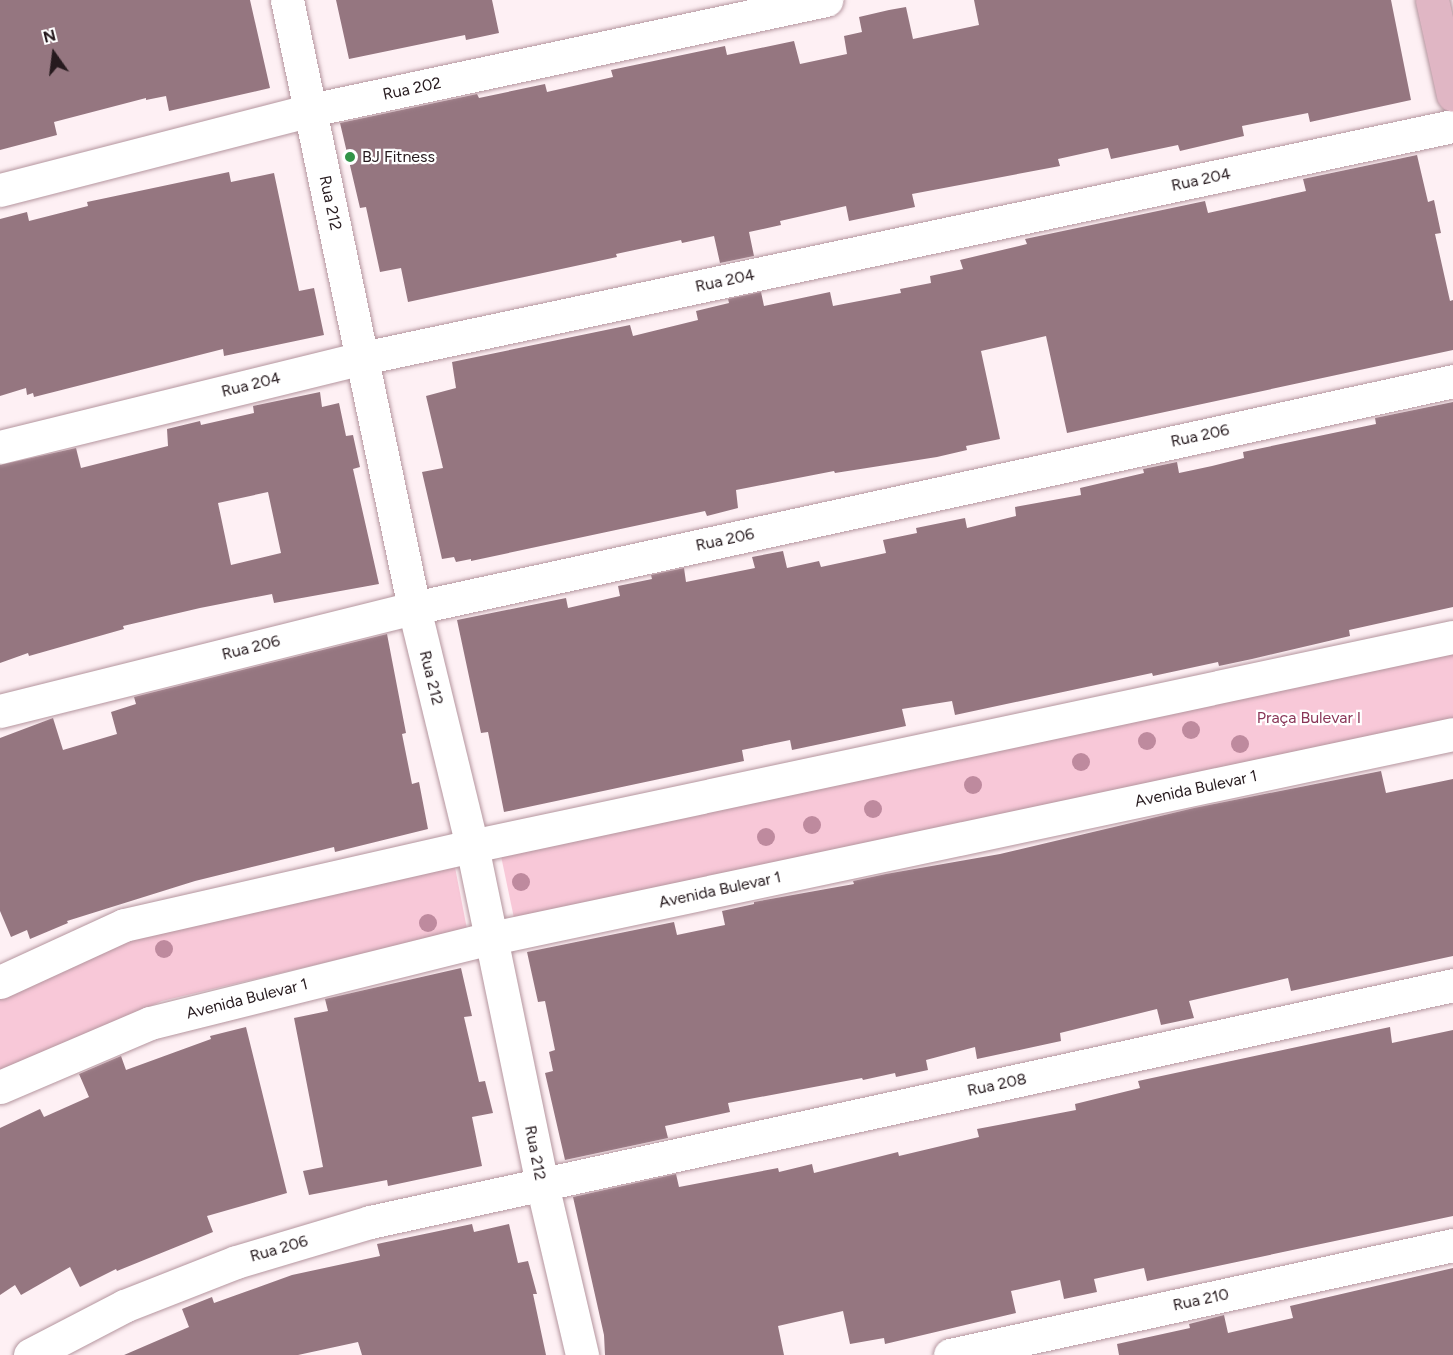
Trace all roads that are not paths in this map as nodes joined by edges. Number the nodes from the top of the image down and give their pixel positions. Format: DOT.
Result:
graph roads {
  1 [pos="287,0"];
  2 [pos="826,0"];
  3 [pos="1432,0"];
  4 [pos="1453,95"];
  5 [pos="311,111"];
  6 [pos="1453,126"];
  7 [pos="0,190"];
  8 [pos="363,358"];
  9 [pos="1453,381"];
  10 [pos="0,447"];
  11 [pos="414,608"];
  12 [pos="1453,637"];
  13 [pos="0,711"];
  14 [pos="1453,734"];
  15 [pos="472,846"];
  16 [pos="492,938"];
  17 [pos="0,982"];
  18 [pos="1453,985"];
  19 [pos="0,1087"];
  20 [pos="542,1184"];
  21 [pos="1453,1245"];
  22 [pos="30,1355"];
  23 [pos="582,1355"];
  24 [pos="950,1355"];
  1 -- 5 [label="street, Rua 212"];
  2 -- 5 [label="street, Rua 202"];
  3 -- 4 [label="main road"];
  5 -- 7 [label="street, Rua 202"];
  5 -- 8 [label="street, Rua 212"];
  6 -- 8 [label="street, Rua 204"];
  8 -- 10 [label="street, Rua 204"];
  8 -- 11 [label="street, Rua 212"];
  9 -- 11 [label="street, Rua 206"];
  11 -- 13 [label="street, Rua 206"];
  11 -- 15 [label="street, Rua 212"];
  12 -- 15 [label="street"];
  14 -- 16 [label="street, Avenida Bulevar 1"];
  15 -- 16 [label="street, Rua 212"];
  15 -- 17 [label="street"];
  16 -- 19 [label="street, Avenida Bulevar 1"];
  16 -- 20 [label="street, Rua 212"];
  18 -- 20 [label="street, Rua 208"];
  20 -- 22 [label="street, Rua 206"];
  20 -- 23 [label="street, Rua 212"];
  21 -- 24 [label="street, Rua 210"];
}
